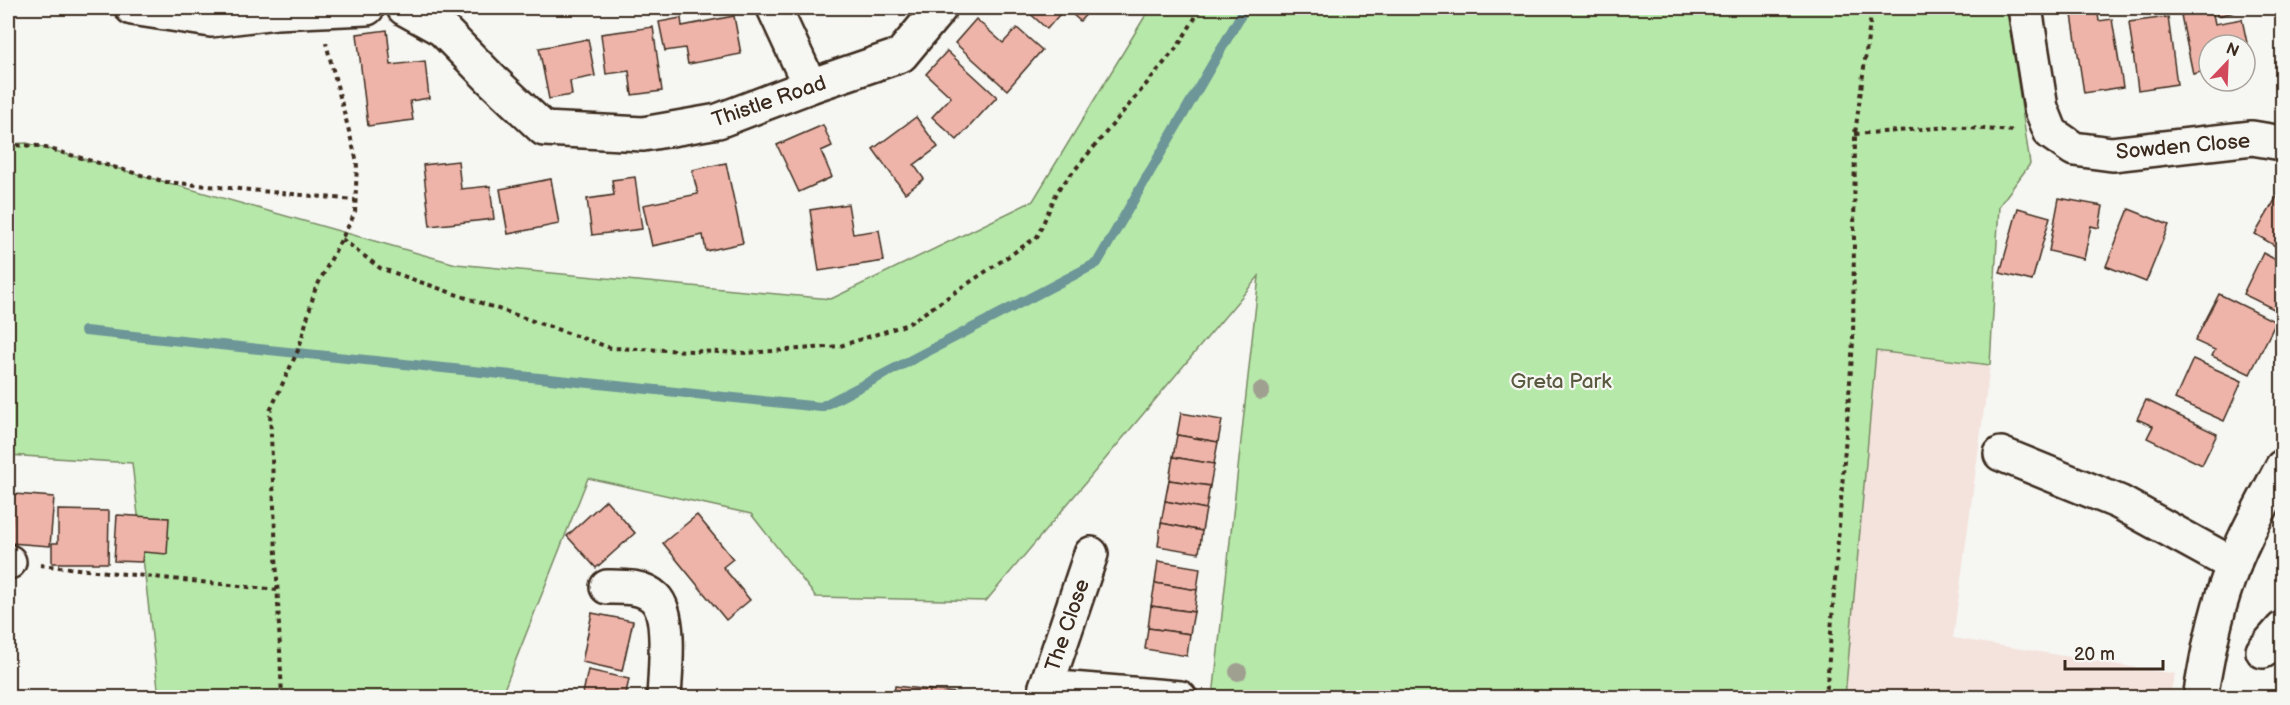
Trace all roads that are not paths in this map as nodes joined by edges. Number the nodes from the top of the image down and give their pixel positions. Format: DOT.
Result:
graph roads {
  1 [pos="132,8"];
  2 [pos="367,8"];
  3 [pos="404,8"];
  4 [pos="774,8"];
  5 [pos="940,8"];
  6 [pos="2025,8"];
  7 [pos="810,86"];
  8 [pos="2283,143"];
  9 [pos="2001,454"];
  10 [pos="2283,467"];
  11 [pos="1091,554"];
  12 [pos="2234,565"];
  13 [pos="607,586"];
  14 [pos="1046,692"];
  15 [pos="664,698"];
  16 [pos="1180,698"];
  17 [pos="2200,698"];
  1 -- 2 [label="street"];
  3 -- 7 [label="street, Thistle Road"];
  4 -- 7 [label="street"];
  5 -- 7 [label="street, Thistle Road"];
  6 -- 8 [label="street, Sowden Close"];
  9 -- 12 [label="street"];
  10 -- 12 [label="street"];
  11 -- 14 [label="street, The Close"];
  12 -- 17 [label="street"];
  13 -- 15 [label="street"];
  14 -- 16 [label="street"];
}
